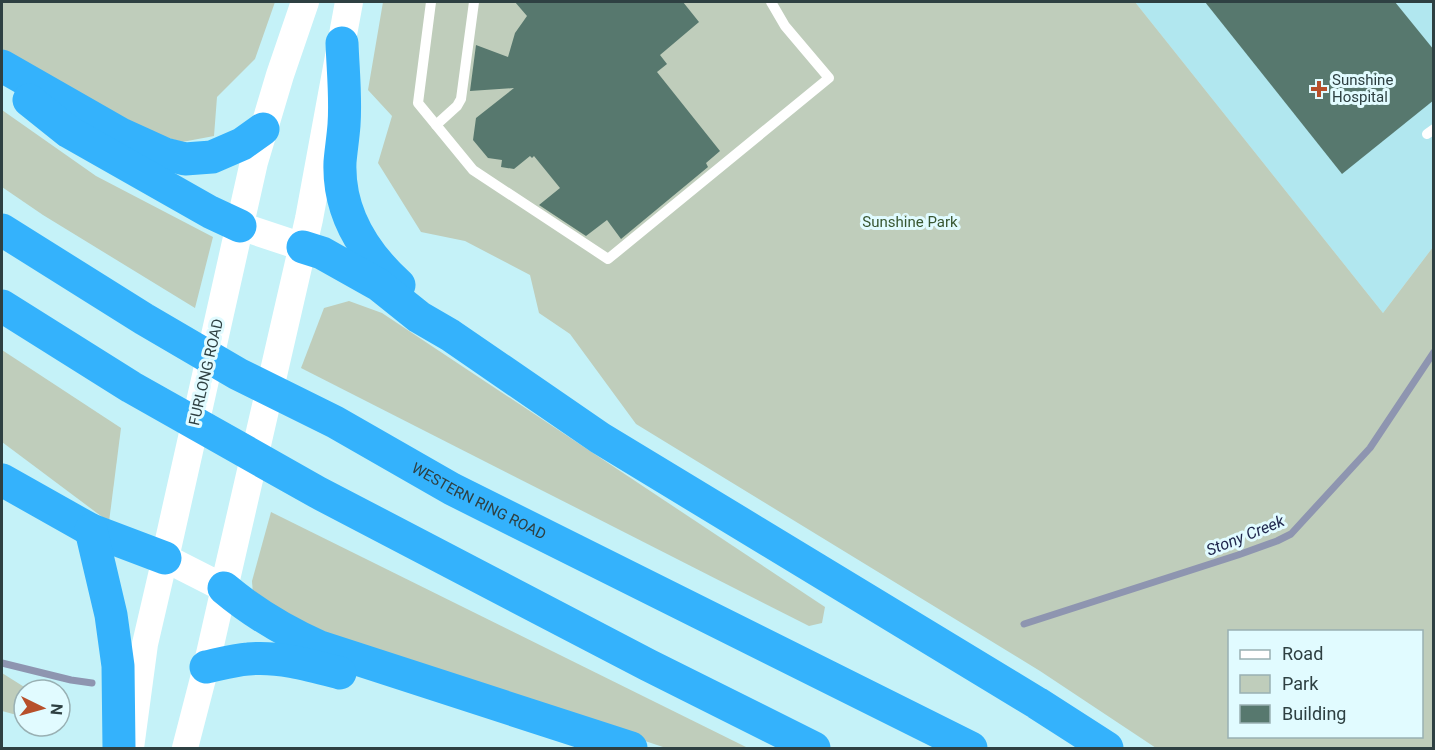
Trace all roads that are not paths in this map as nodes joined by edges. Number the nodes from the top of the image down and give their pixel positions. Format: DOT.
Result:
graph roads {
  1 [pos="305,2"];
  2 [pos="349,2"];
  3 [pos="431,2"];
  4 [pos="474,2"];
  5 [pos="771,2"];
  6 [pos="342,43"];
  7 [pos="2,66"];
  8 [pos="2,78"];
  9 [pos="436,124"];
  10 [pos="263,129"];
  11 [pos="240,226"];
  12 [pos="2,230"];
  13 [pos="303,247"];
  14 [pos="2,306"];
  15 [pos="450,335"];
  16 [pos="2,480"];
  17 [pos="91,530"];
  18 [pos="165,558"];
  19 [pos="224,588"];
  20 [pos="207,667"];
  21 [pos="560,726"];
  22 [pos="119,748"];
  23 [pos="131,748"];
  24 [pos="185,748"];
  25 [pos="632,748"];
  26 [pos="814,748"];
  27 [pos="971,748"];
  28 [pos="1107,748"];
  1 -- 10 [label="main road, FURLONG ROAD"];
  2 -- 6 [label="main road"];
  3 -- 9 [label="lane"];
  4 -- 9 [label="lane"];
  5 -- 9 [label="lane"];
  6 -- 13 [label="main road"];
  6 -- 15 [label="highway"];
  7 -- 10 [label="highway"];
  8 -- 11 [label="highway"];
  10 -- 11 [label="main road, FURLONG ROAD"];
  11 -- 13 [label="main road"];
  11 -- 18 [label="main road, FURLONG ROAD"];
  12 -- 27 [label="highway, WESTERN RING ROAD"];
  13 -- 15 [label="highway"];
  13 -- 19 [label="main road"];
  14 -- 26 [label="highway"];
  15 -- 28 [label="highway"];
  16 -- 17 [label="highway"];
  17 -- 18 [label="highway"];
  17 -- 22 [label="highway"];
  18 -- 19 [label="main road"];
  18 -- 23 [label="street, FURLONG ROAD"];
  19 -- 20 [label="street"];
  19 -- 21 [label="highway"];
  20 -- 21 [label="highway"];
  20 -- 24 [label="street"];
  21 -- 25 [label="highway"];
}
